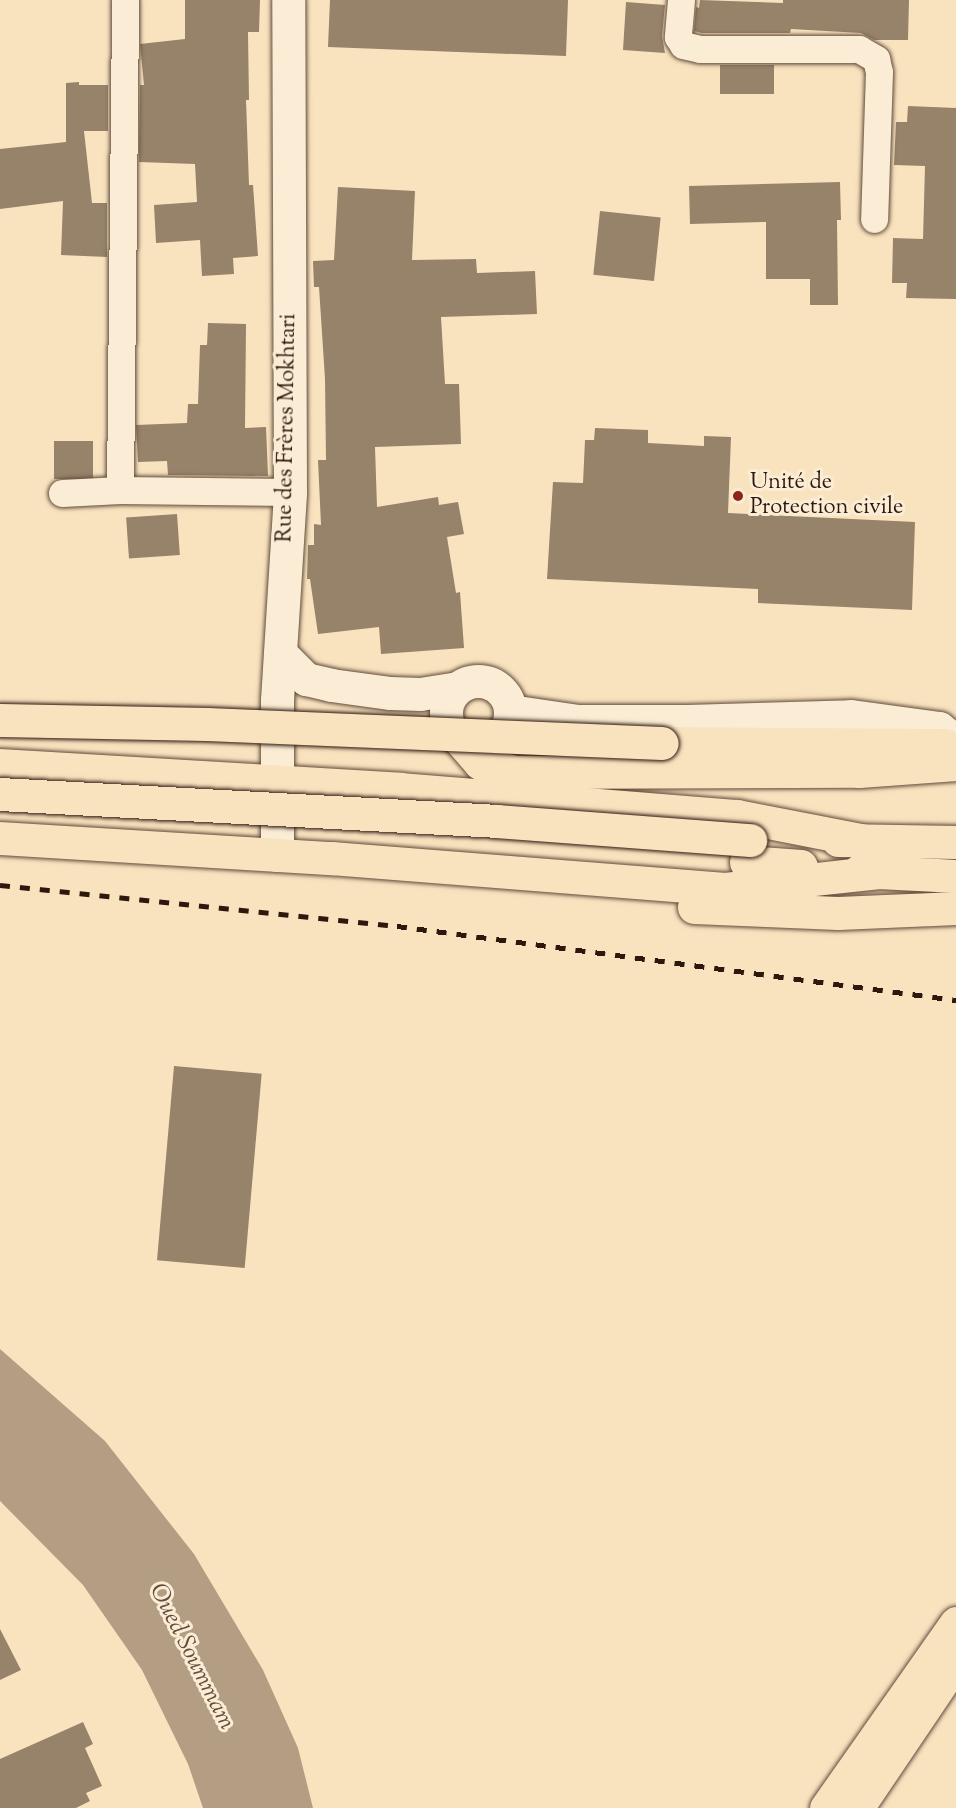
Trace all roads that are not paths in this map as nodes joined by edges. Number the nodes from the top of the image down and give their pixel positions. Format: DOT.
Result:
graph roads {
  1 [pos="126,0"];
  2 [pos="288,0"];
  3 [pos="681,0"];
  4 [pos="874,219"];
  5 [pos="120,490"];
  6 [pos="290,492"];
  7 [pos="62,493"];
  8 [pos="280,653"];
  9 [pos="457,688"];
  10 [pos="278,700"];
  11 [pos="510,711"];
  12 [pos="0,720"];
  13 [pos="457,737"];
  14 [pos="956,743"];
  15 [pos="956,764"];
  16 [pos="0,765"];
  17 [pos="279,781"];
  18 [pos="0,794"];
  19 [pos="0,814"];
  20 [pos="0,838"];
  21 [pos="861,840"];
  22 [pos="956,842"];
  23 [pos="748,851"];
  24 [pos="277,855"];
  25 [pos="879,873"];
  26 [pos="956,876"];
  27 [pos="956,908"];
  28 [pos="956,1623"];
  29 [pos="956,1661"];
  30 [pos="826,1808"];
  31 [pos="857,1808"];
  1 -- 5 [label="street"];
  2 -- 6 [label="street, Rue des Frères Mokhtari"];
  3 -- 4 [label="street"];
  5 -- 6 [label="street"];
  5 -- 7 [label="street"];
  6 -- 8 [label="street, Rue des Frères Mokhtari"];
  8 -- 9 [label="street"];
  8 -- 10 [label="street, Rue des Frères Mokhtari"];
  9 -- 11 [label="street"];
  9 -- 13 [label="street"];
  10 -- 13 [label="street"];
  10 -- 17 [label="street, Rue des Frères Mokhtari"];
  11 -- 13 [label="street"];
  11 -- 14 [label="street"];
  12 -- 14 [label="highway, bridge"];
  13 -- 15 [label="highway"];
  16 -- 17 [label="highway"];
  17 -- 21 [label="highway"];
  17 -- 24 [label="street, Rue des Frères Mokhtari"];
  18 -- 23 [label="highway, bridge"];
  19 -- 23 [label="highway"];
  20 -- 24 [label="highway"];
  21 -- 22 [label="highway"];
  21 -- 23 [label="highway"];
  23 -- 25 [label="highway"];
  24 -- 25 [label="highway"];
  24 -- 27 [label="highway"];
  25 -- 26 [label="highway"];
  28 -- 30 [label="highway"];
  29 -- 31 [label="highway"];
}
